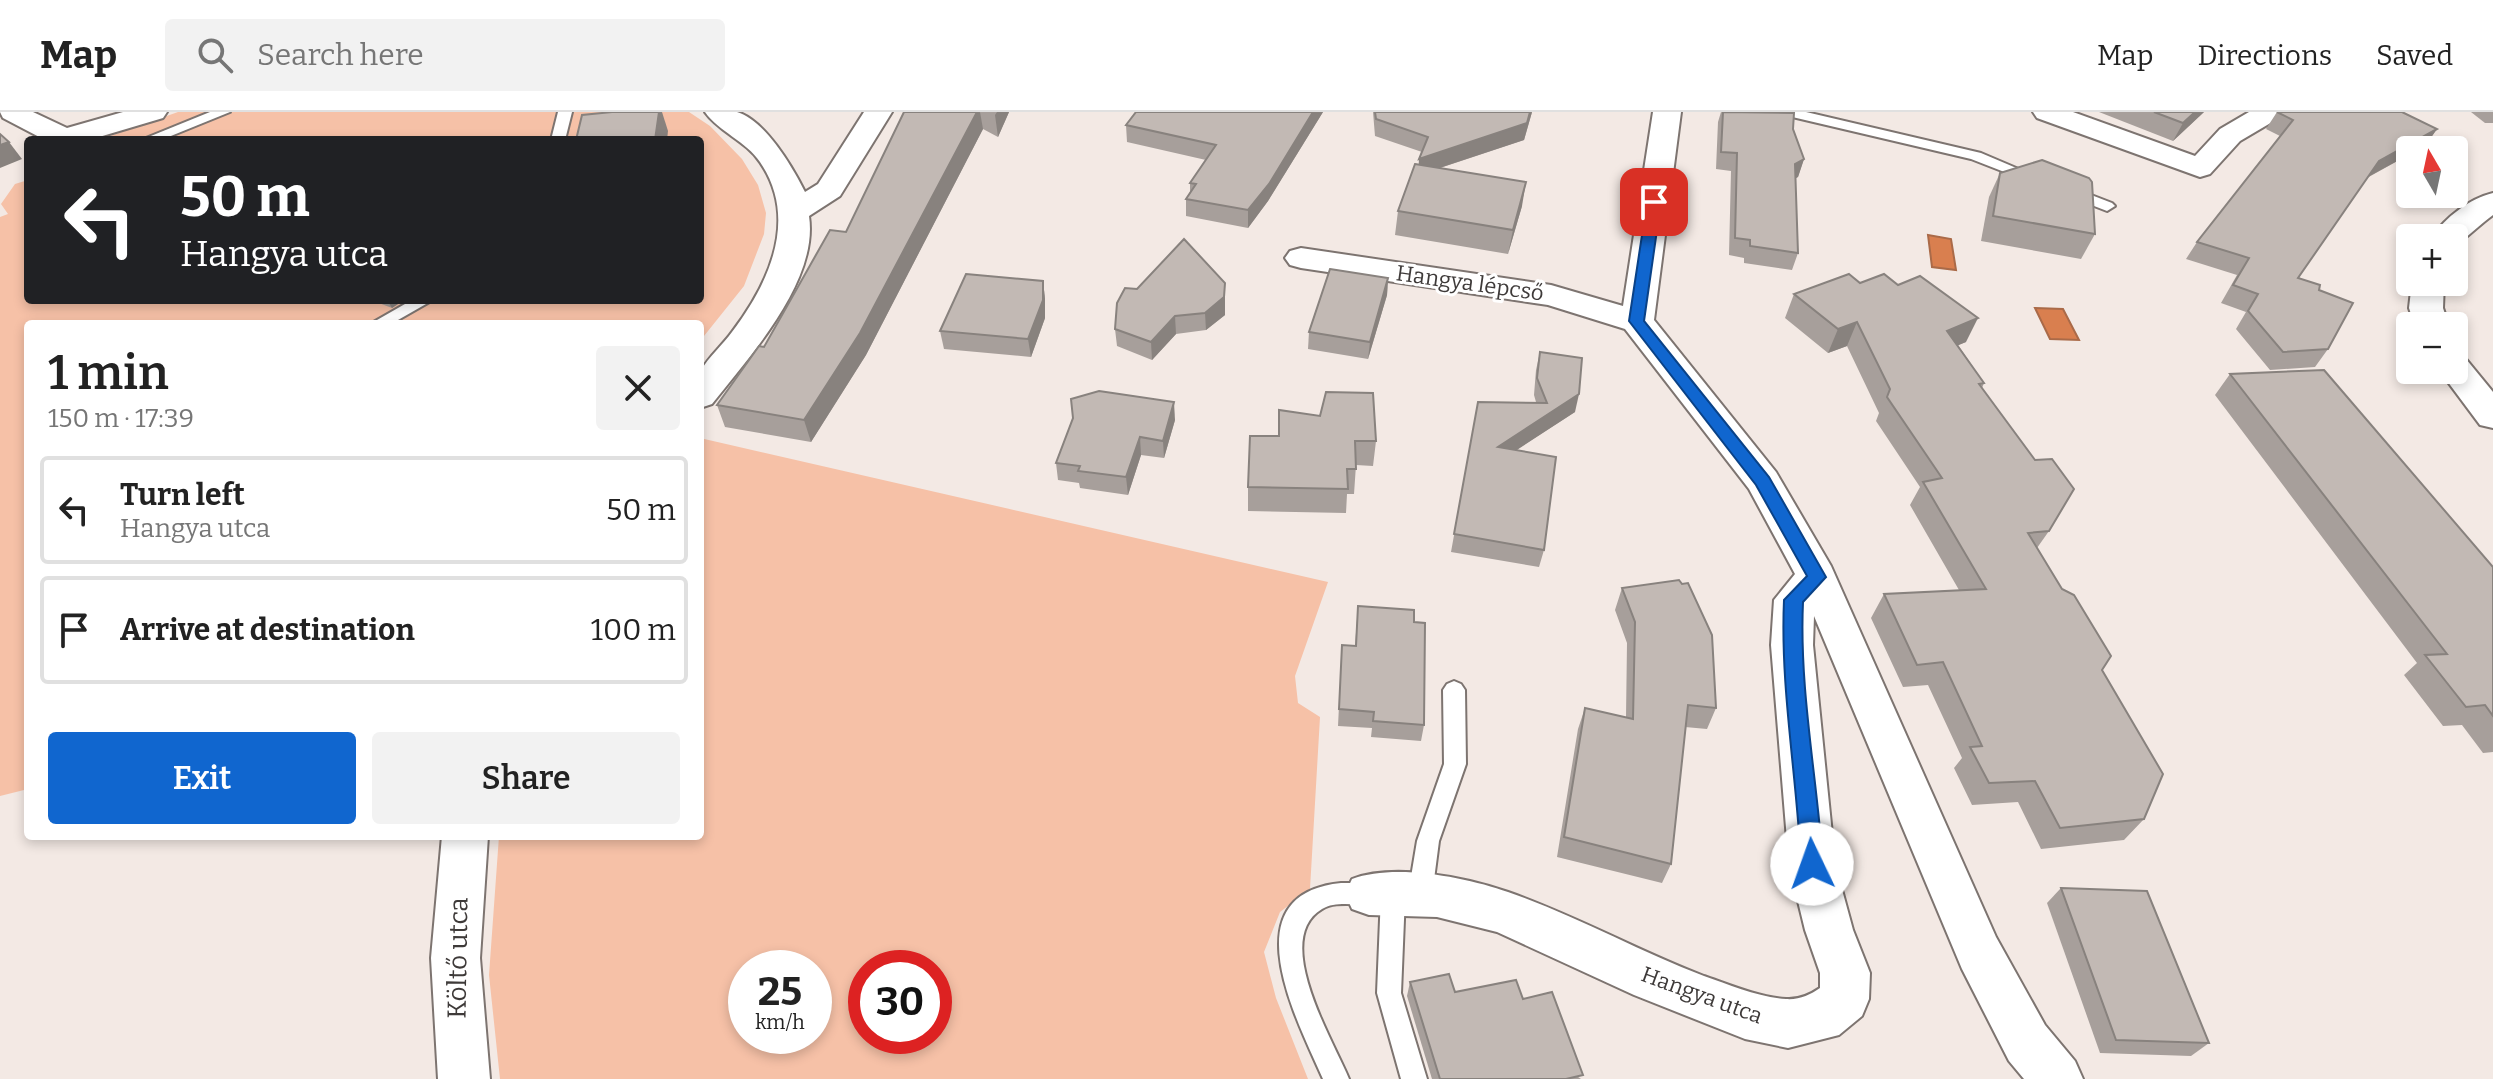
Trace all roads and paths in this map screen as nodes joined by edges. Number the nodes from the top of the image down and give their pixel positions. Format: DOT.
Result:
graph roads {
  1 [pos="13,112"];
  2 [pos="153,112"];
  3 [pos="223,112"];
  4 [pos="565,112"];
  5 [pos="719,112"];
  6 [pos="878,112"];
  7 [pos="1667,112"];
  8 [pos="1788,112"];
  9 [pos="2047,112"];
  10 [pos="2269,112"];
  11 [pos="59,136"];
  12 [pos="76,136"];
  13 [pos="159,136"];
  14 [pos="559,136"];
  15 [pos="2493,202"];
  16 [pos="2107,206"];
  17 [pos="795,212"];
  18 [pos="2459,224"];
  19 [pos="1301,258"];
  20 [pos="417,304"];
  21 [pos="386,320"];
  22 [pos="1637,321"];
  23 [pos="2468,384"];
  24 [pos="704,391"];
  25 [pos="2493,416"];
  26 [pos="1817,577"];
  27 [pos="1454,690"];
  28 [pos="464,840"];
  29 [pos="1394,895"];
  30 [pos="464,1079"];
  31 [pos="1336,1079"];
  32 [pos="1414,1079"];
  33 [pos="2057,1079"];
  1 -- 11 [label="street"];
  2 -- 12 [label="street"];
  3 -- 13 [label="lane"];
  4 -- 14 [label="lane"];
  5 -- 17 [label="street"];
  6 -- 17 [label="street"];
  7 -- 22 [label="street"];
  8 -- 16 [label="lane"];
  9 -- 10 [label="street"];
  15 -- 18 [label="street"];
  17 -- 24 [label="street"];
  19 -- 22 [label="street, Hangya lépcső"];
  20 -- 21 [label="lane"];
  22 -- 26 [label="street"];
  23 -- 25 [label="street"];
  26 -- 29 [label="street, Hangya utca"];
  26 -- 33 [label="street"];
  27 -- 29 [label="lane"];
  28 -- 30 [label="street, Költő utca"];
  29 -- 31 [label="lane"];
  29 -- 32 [label="lane"];
}
